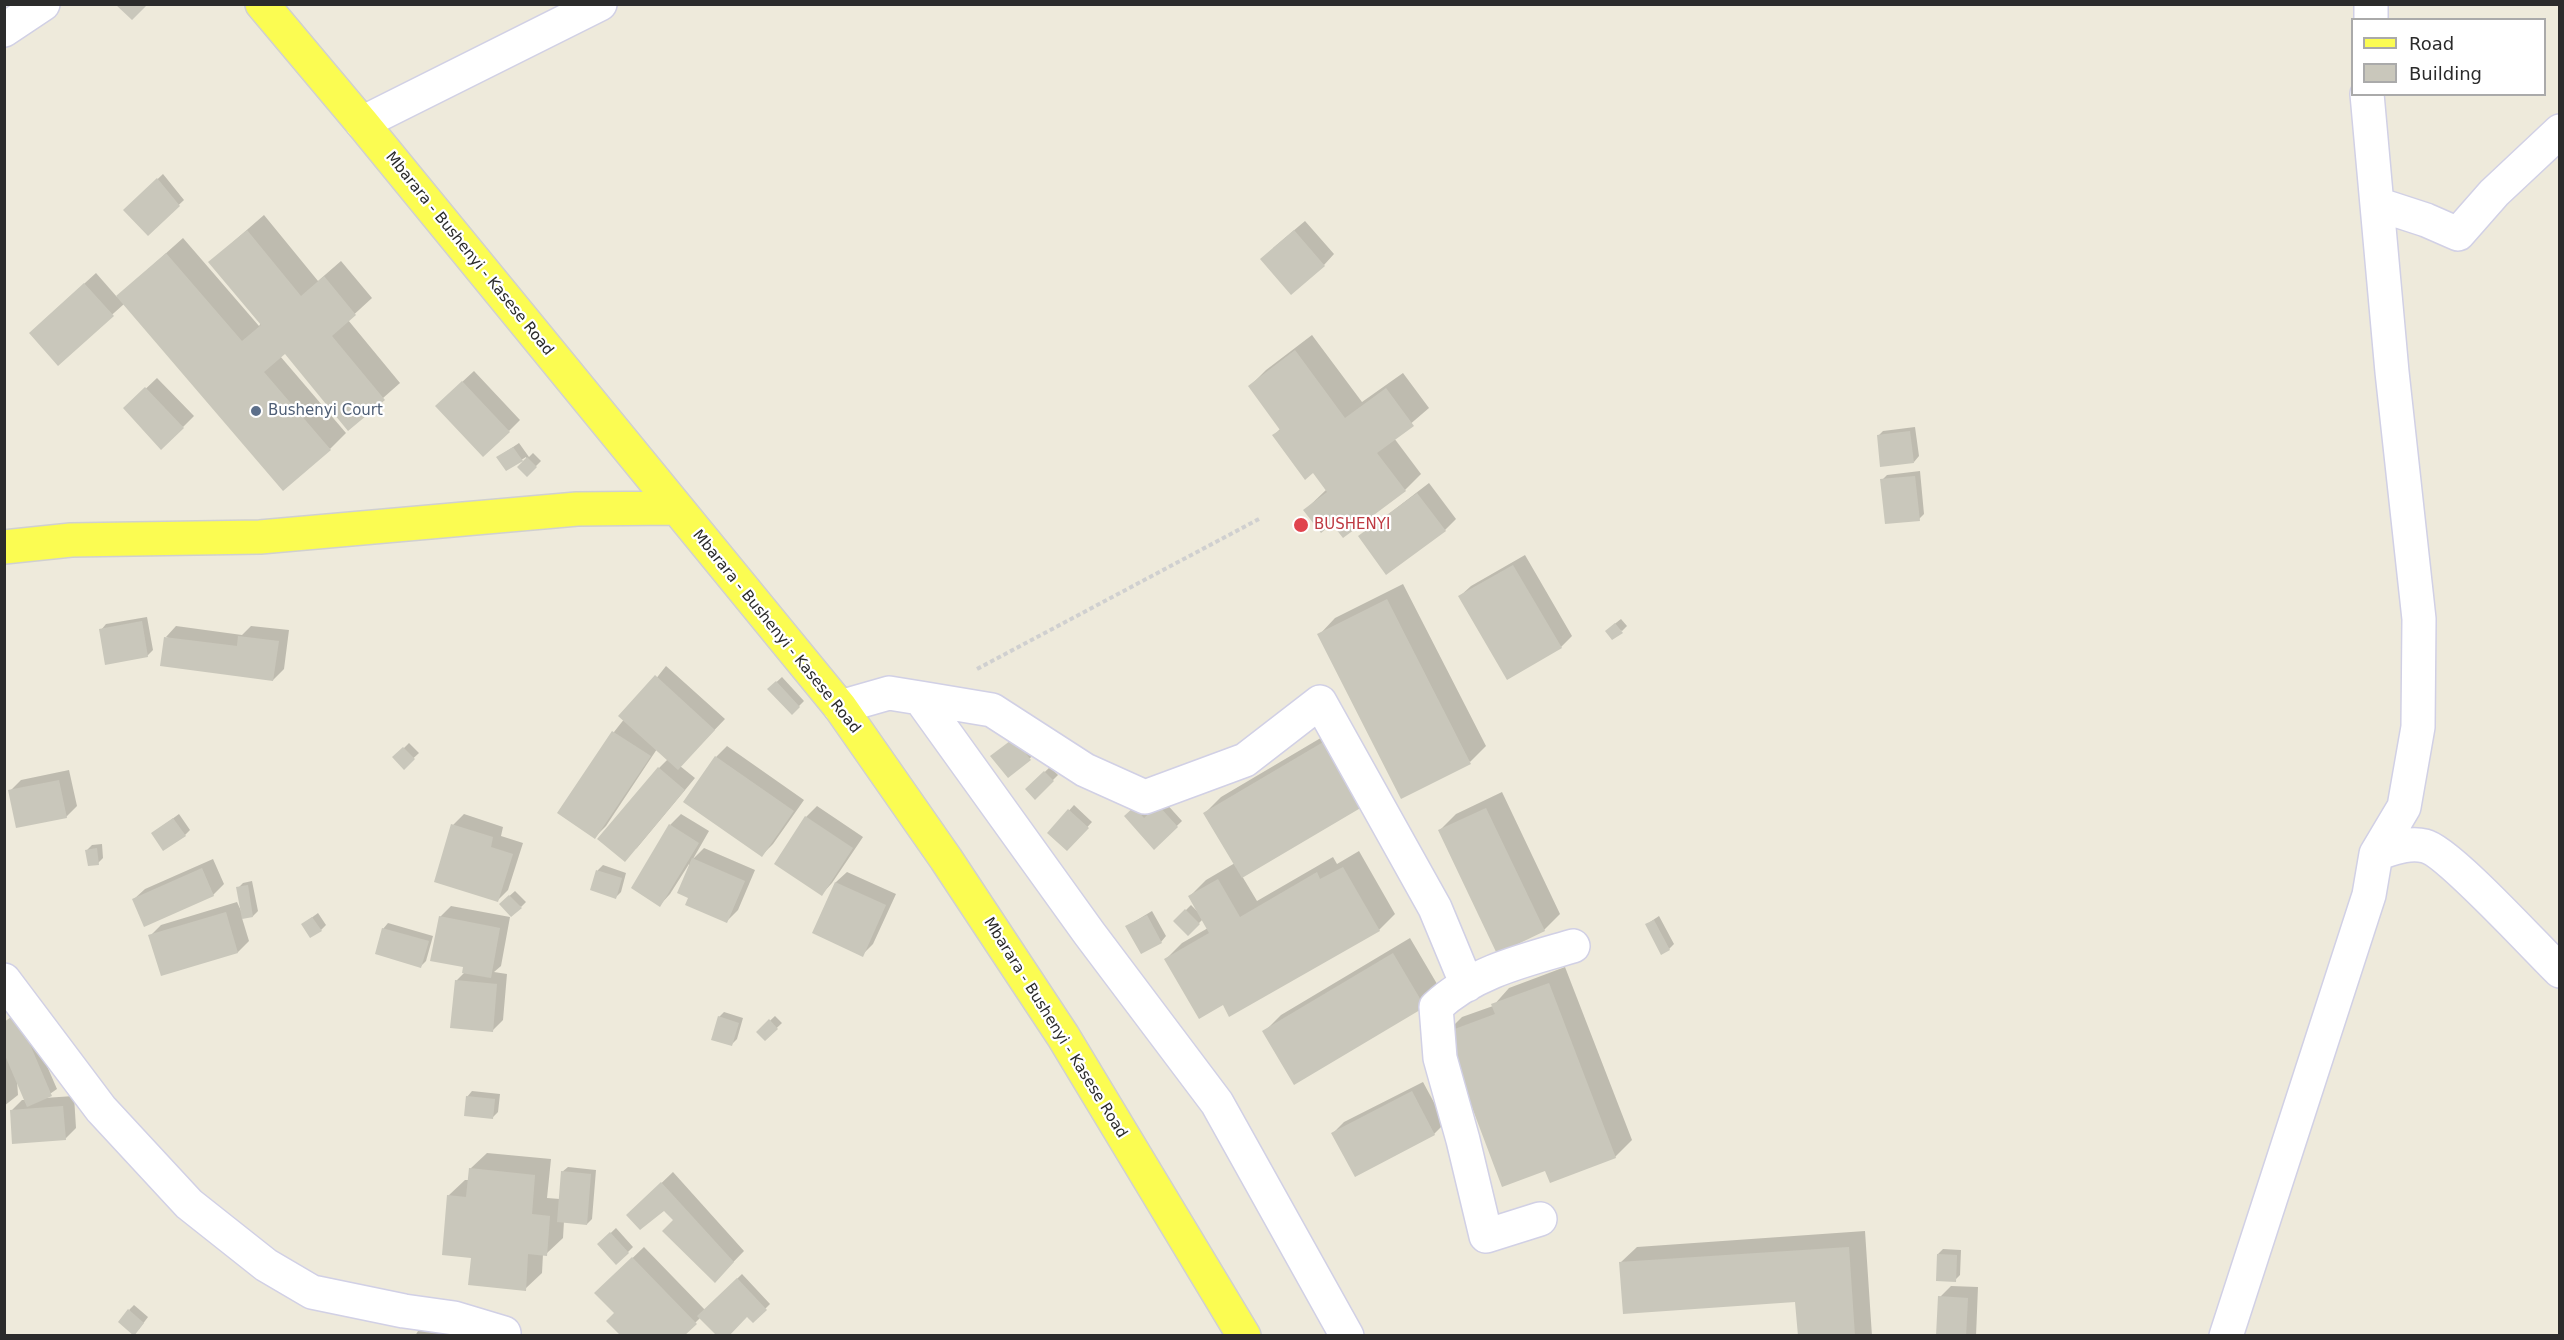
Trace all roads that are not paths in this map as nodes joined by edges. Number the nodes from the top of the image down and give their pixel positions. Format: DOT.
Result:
graph roads {
  1 [pos="43,4"];
  2 [pos="262,4"];
  3 [pos="600,4"];
  4 [pos="4,30"];
  5 [pos="2367,96"];
  6 [pos="362,123"];
  7 [pos="2559,131"];
  8 [pos="2377,204"];
  9 [pos="675,508"];
  10 [pos="4,547"];
  11 [pos="920,698"];
  12 [pos="840,707"];
  13 [pos="2376,854"];
  14 [pos="1573,946"];
  15 [pos="2559,971"];
  16 [pos="4,980"];
  17 [pos="1467,985"];
  18 [pos="1540,1219"];
  19 [pos="504,1333"];
  20 [pos="1244,1335"];
  21 [pos="1347,1335"];
  22 [pos="2226,1335"];
  1 -- 4 [label="street"];
  2 -- 6 [label="main road, Mbarara - Bushenyi - Kasese Road"];
  3 -- 6 [label="street"];
  5 -- 8 [label="street"];
  6 -- 9 [label="main road, Mbarara - Bushenyi - Kasese Road"];
  7 -- 8 [label="street"];
  8 -- 13 [label="street"];
  9 -- 10 [label="main road"];
  9 -- 12 [label="main road, Mbarara - Bushenyi - Kasese Road"];
  11 -- 12 [label="street"];
  11 -- 17 [label="street"];
  11 -- 21 [label="street"];
  12 -- 20 [label="main road, Mbarara - Bushenyi - Kasese Road"];
  13 -- 15 [label="street"];
  13 -- 22 [label="street"];
  14 -- 17 [label="street"];
  16 -- 19 [label="street"];
  17 -- 18 [label="street"];
}
